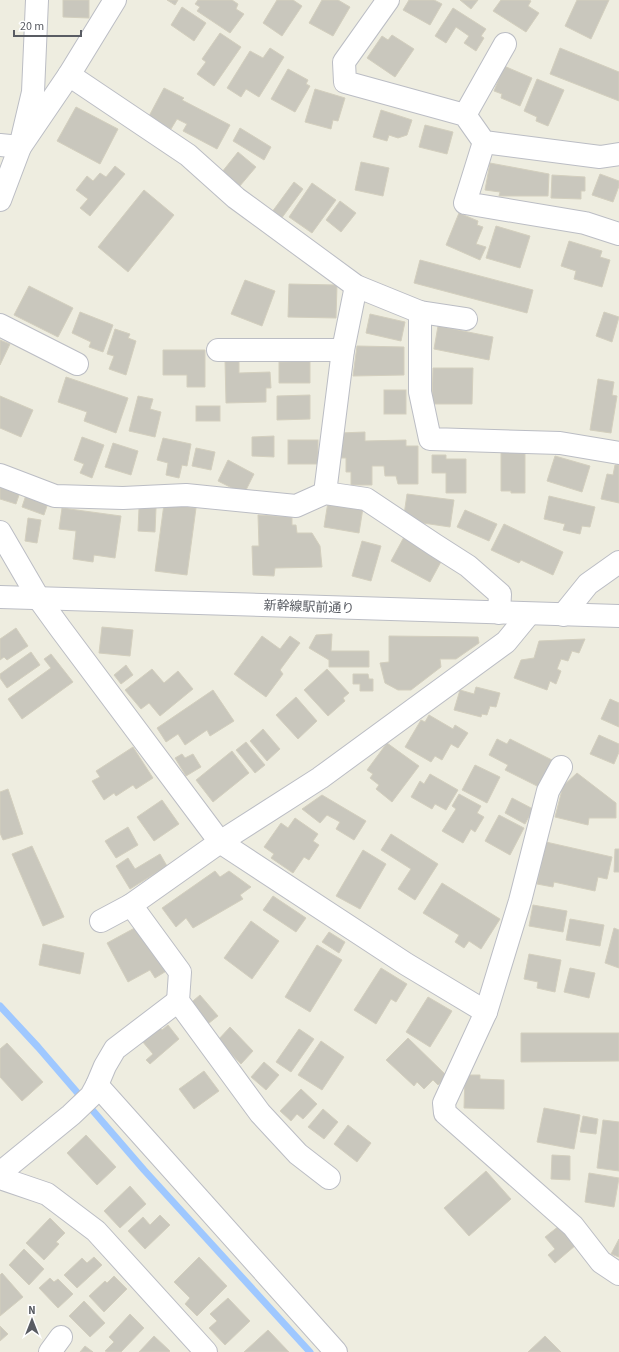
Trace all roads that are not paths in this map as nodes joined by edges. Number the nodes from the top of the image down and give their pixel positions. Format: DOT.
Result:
graph roads {
  1 [pos="37,0"];
  2 [pos="115,0"];
  3 [pos="388,0"];
  4 [pos="505,44"];
  5 [pos="69,75"];
  6 [pos="465,115"];
  7 [pos="484,142"];
  8 [pos="10,146"];
  9 [pos="619,154"];
  10 [pos="0,200"];
  11 [pos="619,234"];
  12 [pos="356,286"];
  13 [pos="420,312"];
  14 [pos="466,319"];
  15 [pos="0,325"];
  16 [pos="218,350"];
  17 [pos="344,350"];
  18 [pos="77,364"];
  19 [pos="619,453"];
  20 [pos="0,475"];
  21 [pos="324,493"];
  22 [pos="0,532"];
  23 [pos="619,562"];
  24 [pos="0,598"];
  25 [pos="39,599"];
  26 [pos="499,613"];
  27 [pos="529,614"];
  28 [pos="562,615"];
  29 [pos="619,616"];
  30 [pos="561,767"];
  31 [pos="220,842"];
  32 [pos="130,904"];
  33 [pos="101,921"];
  34 [pos="178,1000"];
  35 [pos="486,1012"];
  36 [pos="94,1090"];
  37 [pos="0,1173"];
  38 [pos="0,1178"];
  39 [pos="329,1178"];
  40 [pos="619,1274"];
  41 [pos="206,1352"];
  42 [pos="336,1352"];
  1 -- 8 [label="street"];
  2 -- 5 [label="street"];
  3 -- 6 [label="street"];
  4 -- 6 [label="street"];
  5 -- 8 [label="street"];
  5 -- 12 [label="street"];
  6 -- 7 [label="street"];
  7 -- 9 [label="street"];
  7 -- 11 [label="street"];
  8 -- 10 [label="street"];
  12 -- 13 [label="street"];
  12 -- 17 [label="street"];
  13 -- 14 [label="street"];
  13 -- 19 [label="street"];
  15 -- 18 [label="street"];
  16 -- 17 [label="street"];
  17 -- 21 [label="street"];
  20 -- 21 [label="street"];
  21 -- 26 [label="street"];
  22 -- 25 [label="street"];
  23 -- 28 [label="street"];
  24 -- 25 [label="street, 新幹線駅前通り"];
  25 -- 26 [label="street, 新幹線駅前通り"];
  25 -- 31 [label="street"];
  26 -- 27 [label="street, 新幹線駅前通り"];
  27 -- 28 [label="street, 新幹線駅前通り"];
  27 -- 31 [label="street"];
  28 -- 29 [label="street, 新幹線駅前通り"];
  30 -- 35 [label="street"];
  31 -- 32 [label="street"];
  31 -- 35 [label="street"];
  32 -- 33 [label="street"];
  32 -- 34 [label="street"];
  34 -- 36 [label="street"];
  34 -- 39 [label="street"];
  35 -- 40 [label="street"];
  36 -- 37 [label="street"];
  36 -- 42 [label="street"];
  38 -- 41 [label="street"];
}
